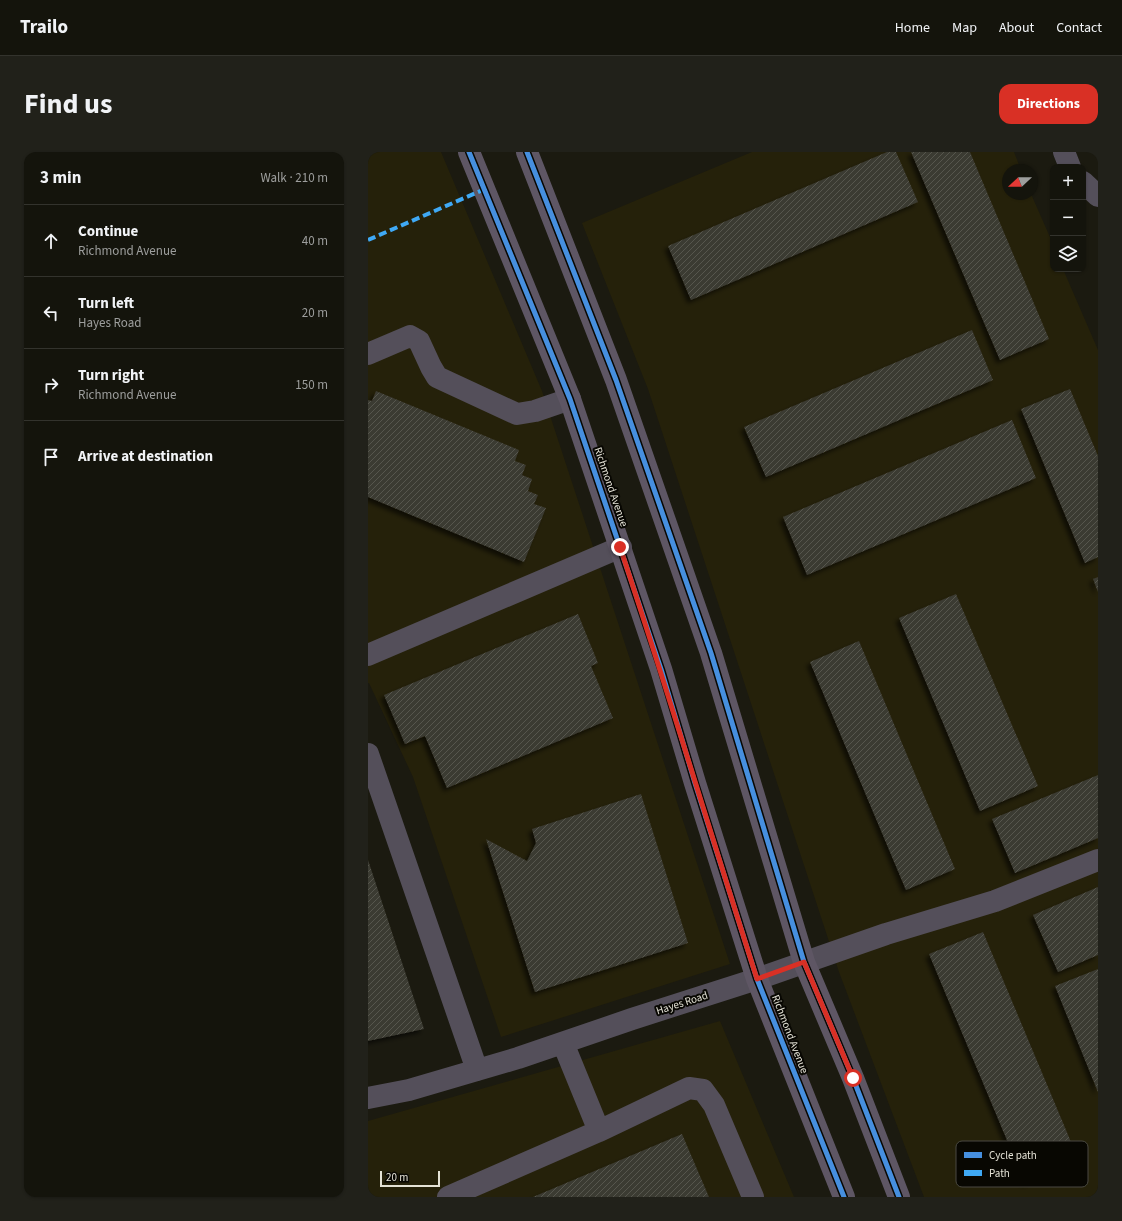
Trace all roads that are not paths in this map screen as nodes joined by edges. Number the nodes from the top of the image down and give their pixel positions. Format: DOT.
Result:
graph roads {
  1 [pos="469,152"];
  2 [pos="527,152"];
  3 [pos="1064,152"];
  4 [pos="1069,164"];
  5 [pos="1086,185"];
  6 [pos="1098,196"];
  7 [pos="368,354"];
  8 [pos="570,399"];
  9 [pos="620,547"];
  10 [pos="368,655"];
  11 [pos="368,754"];
  12 [pos="373,782"];
  13 [pos="1098,860"];
  14 [pos="804,962"];
  15 [pos="757,979"];
  16 [pos="563,1043"];
  17 [pos="477,1070"];
  18 [pos="368,1098"];
  19 [pos="599,1131"];
  20 [pos="448,1197"];
  21 [pos="753,1197"];
  22 [pos="844,1197"];
  23 [pos="899,1197"];
  1 -- 8 [label="main road, Richmond Avenue"];
  2 -- 14 [label="main road"];
  3 -- 4 [label="street"];
  5 -- 6 [label="street"];
  7 -- 8 [label="street"];
  8 -- 9 [label="main road, Richmond Avenue"];
  9 -- 10 [label="street"];
  9 -- 15 [label="main road, Richmond Avenue"];
  11 -- 12 [label="street"];
  12 -- 17 [label="street"];
  13 -- 14 [label="street, Hayes Road"];
  14 -- 15 [label="street, Hayes Road"];
  14 -- 23 [label="main road"];
  15 -- 16 [label="street, Hayes Road"];
  15 -- 22 [label="main road, Richmond Avenue"];
  16 -- 17 [label="street, Hayes Road"];
  16 -- 19 [label="street"];
  17 -- 18 [label="street, Hayes Road"];
  19 -- 20 [label="street"];
  19 -- 21 [label="street"];
}
